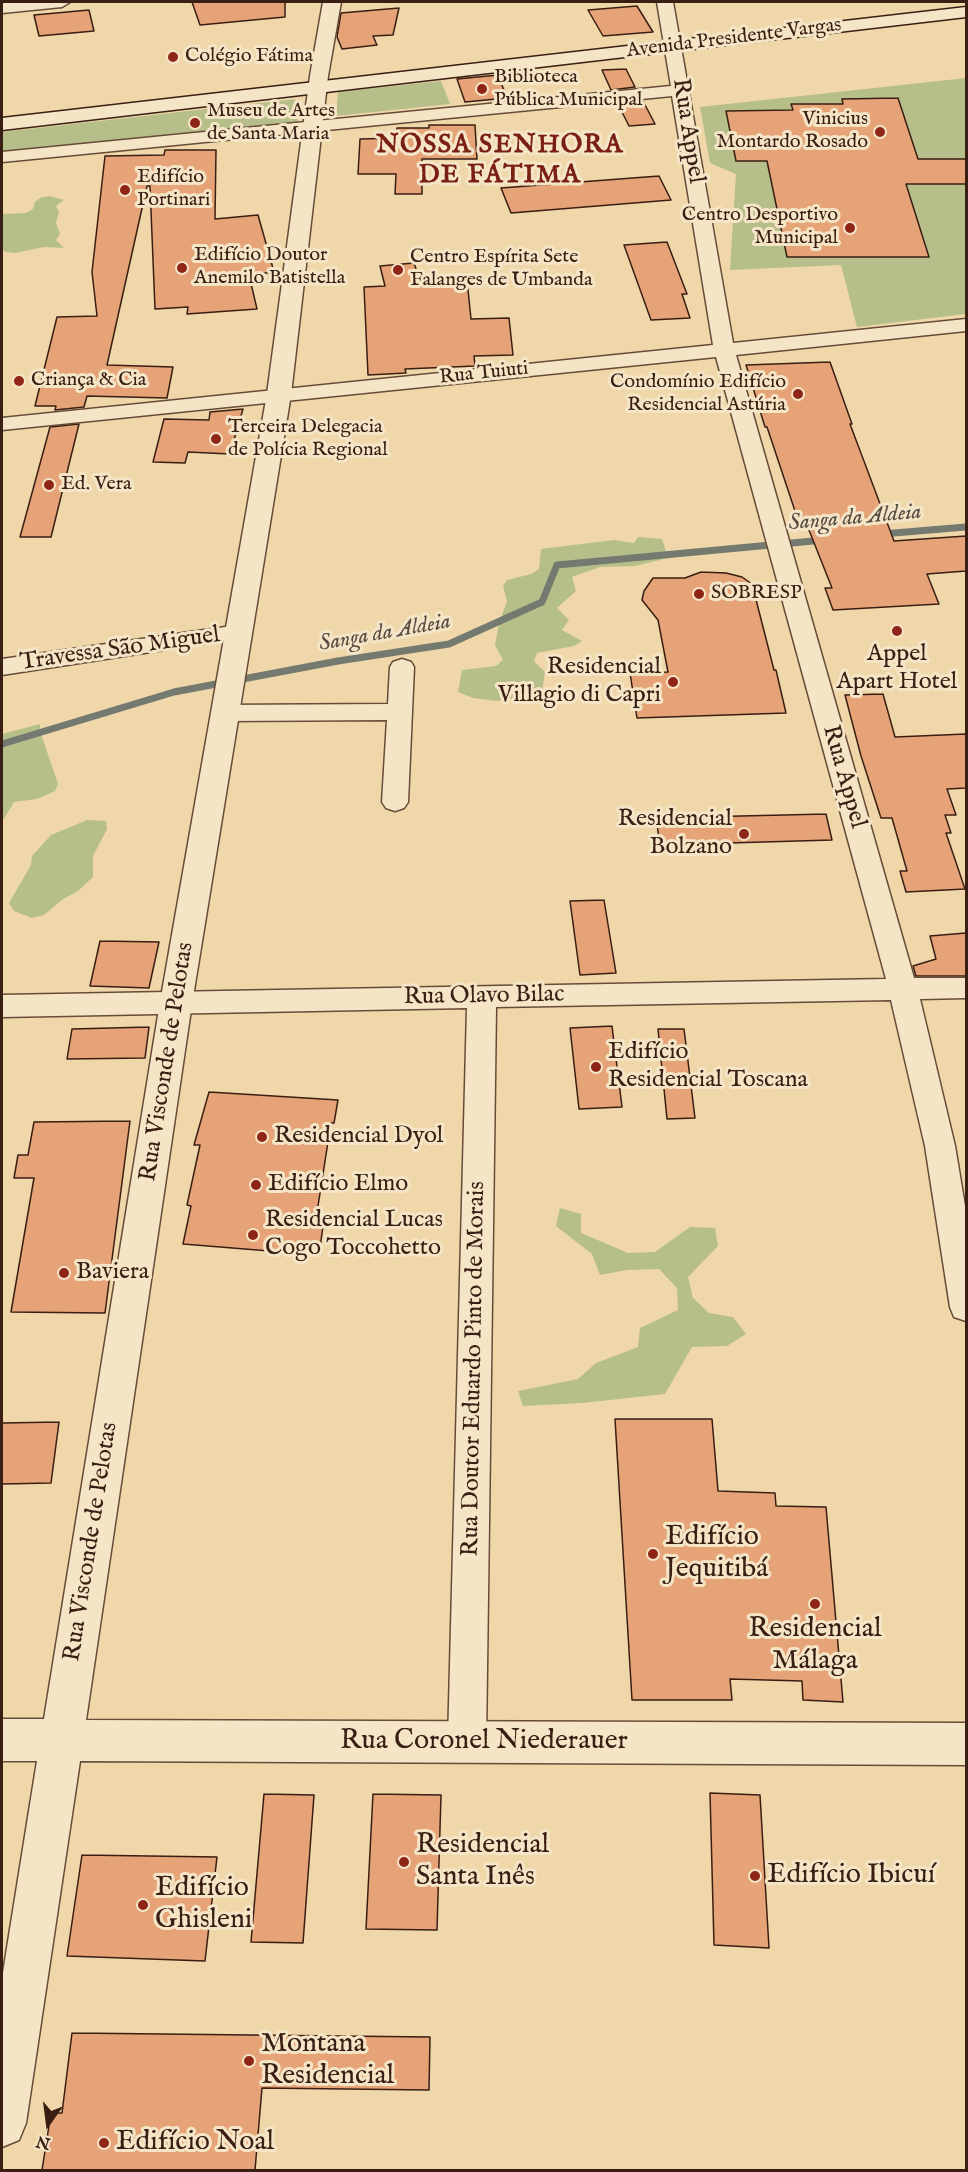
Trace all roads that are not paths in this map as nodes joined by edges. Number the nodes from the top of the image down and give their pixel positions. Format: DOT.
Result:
graph roads {
  1 [pos="62,2"];
  2 [pos="332,2"];
  3 [pos="665,2"];
  4 [pos="962,2"];
  5 [pos="2,8"];
  6 [pos="966,12"];
  7 [pos="673,40"];
  8 [pos="319,82"];
  9 [pos="680,90"];
  10 [pos="2,112"];
  11 [pos="2,124"];
  12 [pos="314,126"];
  13 [pos="2,158"];
  14 [pos="966,325"];
  15 [pos="724,350"];
  16 [pos="279,394"];
  17 [pos="2,424"];
  18 [pos="239,632"];
  19 [pos="402,666"];
  20 [pos="2,667"];
  21 [pos="401,712"];
  22 [pos="225,713"];
  23 [pos="395,802"];
  24 [pos="966,988"];
  25 [pos="903,989"];
  26 [pos="482,997"];
  27 [pos="176,1003"];
  28 [pos="2,1006"];
  29 [pos="966,1307"];
  30 [pos="2,1740"];
  31 [pos="60,1740"];
  32 [pos="467,1742"];
  33 [pos="966,1744"];
  34 [pos="2,2123"];
  1 -- 5 [label="street"];
  2 -- 8 [label="street, Rua Visconde de Pelotas"];
  3 -- 7 [label="street, Rua Appel"];
  4 -- 7 [label="street, Avenida Presidente Vargas"];
  6 -- 7 [label="street, Avenida Presidente Vargas"];
  7 -- 8 [label="street, Avenida Presidente Vargas"];
  7 -- 9 [label="street, Rua Appel"];
  8 -- 10 [label="street, Avenida Presidente Vargas"];
  8 -- 11 [label="street, Avenida Presidente Vargas"];
  8 -- 12 [label="street, Rua Visconde de Pelotas"];
  9 -- 12 [label="street"];
  9 -- 15 [label="street, Rua Appel"];
  12 -- 13 [label="street"];
  12 -- 16 [label="street, Rua Visconde de Pelotas"];
  14 -- 15 [label="street, Rua Tuiuti"];
  15 -- 16 [label="street, Rua Tuiuti"];
  15 -- 25 [label="street, Rua Appel"];
  16 -- 17 [label="street, Rua Tuiuti"];
  16 -- 18 [label="street, Rua Visconde de Pelotas"];
  18 -- 20 [label="street, Travessa São Miguel"];
  18 -- 22 [label="street, Rua Visconde de Pelotas"];
  19 -- 21 [label="street"];
  21 -- 22 [label="street"];
  21 -- 23 [label="street"];
  22 -- 27 [label="street, Rua Visconde de Pelotas"];
  24 -- 25 [label="street, Rua Olavo Bilac"];
  25 -- 26 [label="street, Rua Olavo Bilac"];
  25 -- 29 [label="street, Rua Appel"];
  26 -- 27 [label="street, Rua Olavo Bilac"];
  26 -- 32 [label="street, Rua Doutor Eduardo Pinto de Morais"];
  27 -- 28 [label="street, Rua Olavo Bilac"];
  27 -- 31 [label="street, Rua Visconde de Pelotas"];
  30 -- 31 [label="street, Rua Coronel Niederauer"];
  31 -- 32 [label="street, Rua Coronel Niederauer"];
  31 -- 34 [label="street, Rua Visconde de Pelotas"];
  32 -- 33 [label="street, Rua Coronel Niederauer"];
}
